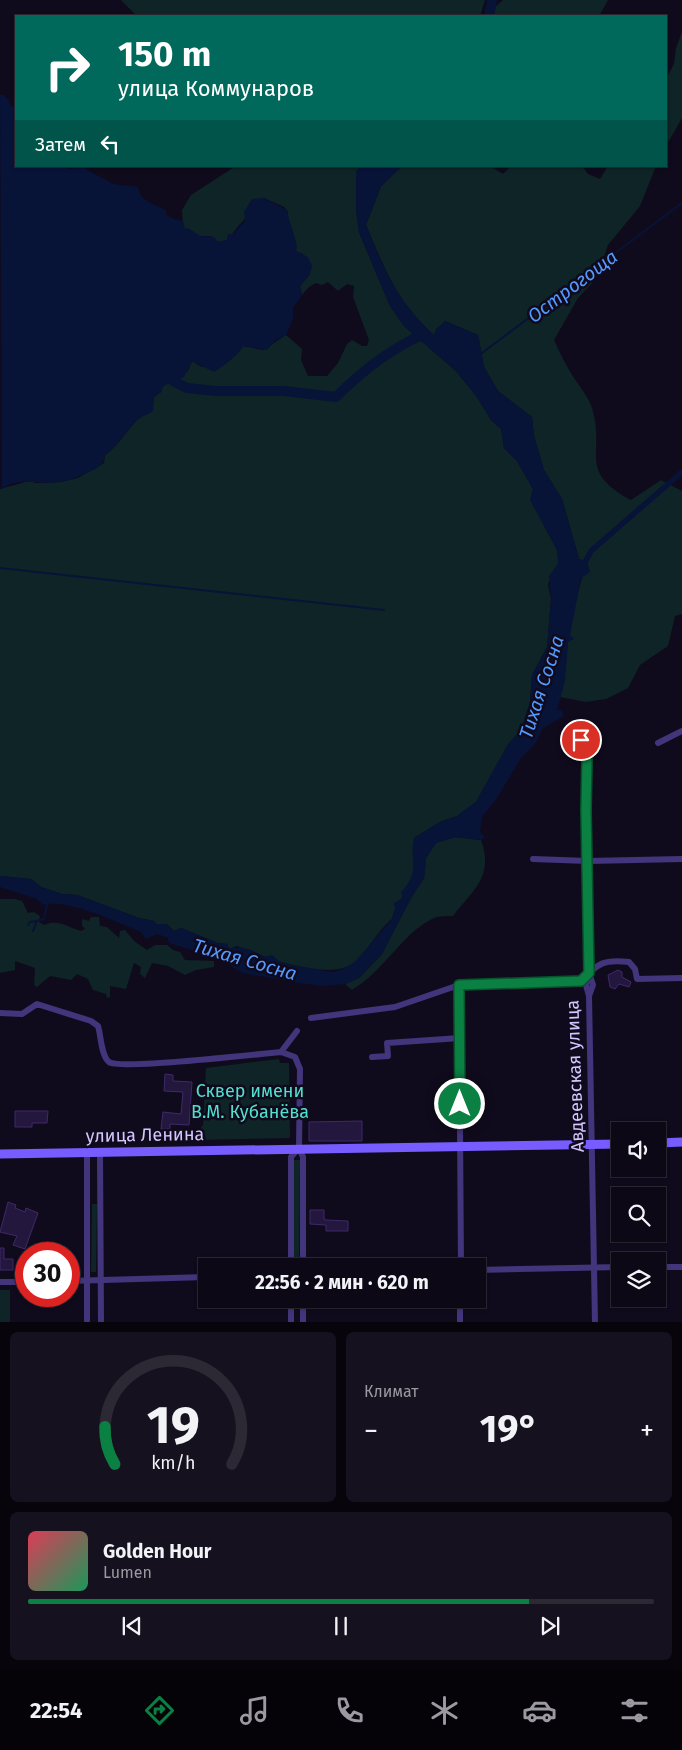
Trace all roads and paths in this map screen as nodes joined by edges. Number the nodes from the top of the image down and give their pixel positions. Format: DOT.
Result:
graph roads {
  1 [pos="682,732"];
  2 [pos="581,740"];
  3 [pos="658,743"];
  4 [pos="533,858"];
  5 [pos="682,859"];
  6 [pos="588,861"];
  7 [pos="589,973"];
  8 [pos="682,978"];
  9 [pos="459,985"];
  10 [pos="0,1013"];
  11 [pos="311,1018"];
  12 [pos="297,1031"];
  13 [pos="460,1038"];
  14 [pos="281,1052"];
  15 [pos="372,1057"];
  16 [pos="682,1142"];
  17 [pos="666,1143"];
  18 [pos="592,1144"];
  19 [pos="611,1144"];
  20 [pos="300,1148"];
  21 [pos="460,1148"];
  22 [pos="87,1153"];
  23 [pos="100,1153"];
  24 [pos="0,1154"];
  25 [pos="291,1258"];
  26 [pos="302,1258"];
  27 [pos="461,1258"];
  28 [pos="611,1267"];
  29 [pos="666,1267"];
  30 [pos="682,1267"];
  31 [pos="594,1268"];
  32 [pos="486,1270"];
  33 [pos="198,1277"];
  34 [pos="80,1280"];
  35 [pos="87,1280"];
  36 [pos="101,1280"];
  37 [pos="0,1282"];
  38 [pos="15,1282"];
  39 [pos="291,1308"];
  40 [pos="303,1308"];
  41 [pos="460,1308"];
  42 [pos="87,1320"];
  43 [pos="101,1321"];
  44 [pos="291,1322"];
  45 [pos="303,1322"];
  46 [pos="460,1322"];
  47 [pos="595,1322"];
  1 -- 3 [label="street"];
  2 -- 6 [label="street, Авдеевская улица"];
  4 -- 6 [label="street"];
  5 -- 6 [label="street"];
  6 -- 7 [label="street, Авдеевская улица"];
  7 -- 8 [label="street"];
  7 -- 9 [label="street"];
  7 -- 18 [label="street, Авдеевская улица"];
  9 -- 11 [label="street"];
  9 -- 13 [label="street"];
  10 -- 14 [label="street"];
  12 -- 14 [label="street"];
  13 -- 15 [label="street"];
  13 -- 21 [label="street"];
  14 -- 20 [label="street"];
  16 -- 17 [label="main road"];
  18 -- 19 [label="main road, улица Ленина"];
  18 -- 21 [label="main road, улица Ленина"];
  18 -- 31 [label="street, Авдеевская улица"];
  20 -- 21 [label="main road, улица Ленина"];
  20 -- 23 [label="main road, улица Ленина"];
  20 -- 25 [label="street"];
  20 -- 26 [label="street"];
  21 -- 27 [label="street"];
  22 -- 23 [label="main road, улица Ленина"];
  22 -- 24 [label="main road, улица Ленина"];
  22 -- 35 [label="street"];
  23 -- 36 [label="street"];
  28 -- 31 [label="street"];
  29 -- 30 [label="street"];
  31 -- 32 [label="street"];
  31 -- 47 [label="street, Авдеевская улица"];
  33 -- 36 [label="street"];
  34 -- 35 [label="street"];
  35 -- 36 [label="street"];
  35 -- 42 [label="street"];
  36 -- 43 [label="street"];
  37 -- 38 [label="street"];
  39 -- 44 [label="street"];
  40 -- 45 [label="street"];
  41 -- 46 [label="street"];
}
